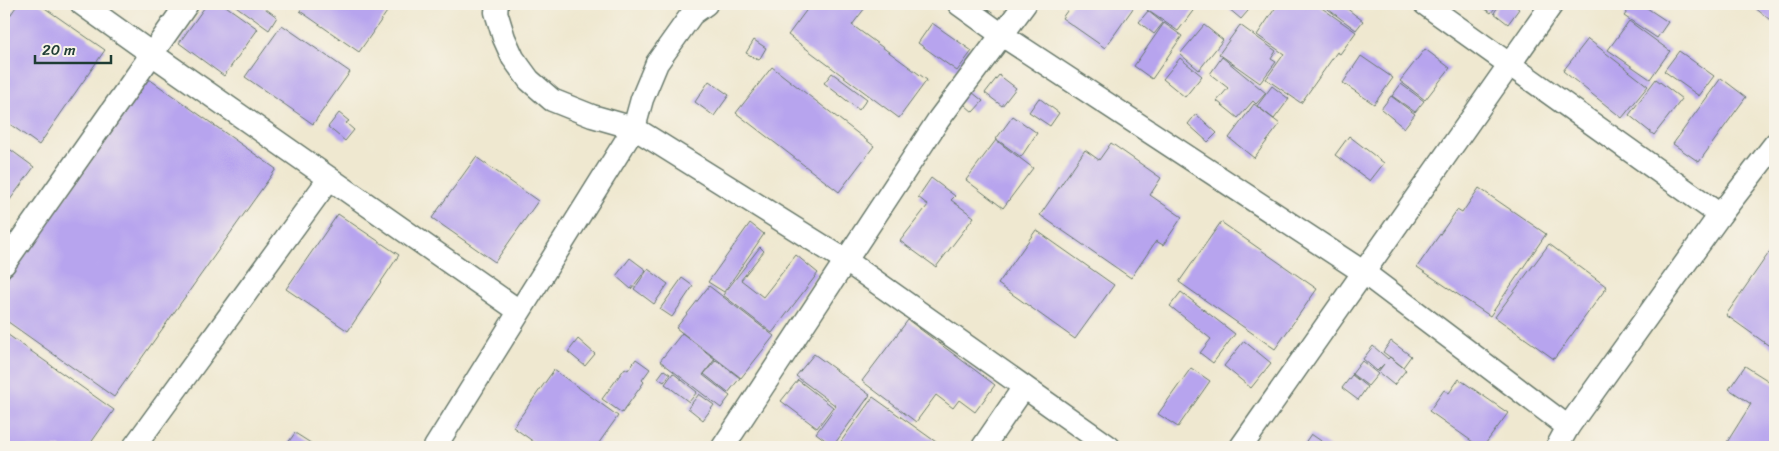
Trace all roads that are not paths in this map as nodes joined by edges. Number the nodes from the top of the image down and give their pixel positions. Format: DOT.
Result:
graph roads {
  1 [pos="82,4"];
  2 [pos="187,4"];
  3 [pos="497,4"];
  4 [pos="706,4"];
  5 [pos="959,4"];
  6 [pos="1025,4"];
  7 [pos="1425,4"];
  8 [pos="1552,4"];
  9 [pos="1002,35"];
  10 [pos="152,54"];
  11 [pos="1509,64"];
  12 [pos="634,128"];
  13 [pos="1775,144"];
  14 [pos="329,179"];
  15 [pos="1720,215"];
  16 [pos="845,260"];
  17 [pos="4,264"];
  18 [pos="1363,272"];
  19 [pos="520,311"];
  20 [pos="1024,388"];
  21 [pos="1568,427"];
  22 [pos="134,447"];
  23 [pos="435,447"];
  24 [pos="723,447"];
  25 [pos="983,447"];
  26 [pos="1109,447"];
  27 [pos="1241,447"];
  28 [pos="1557,447"];
  1 -- 10 [label="street"];
  2 -- 10 [label="street"];
  3 -- 12 [label="street"];
  4 -- 12 [label="street"];
  5 -- 9 [label="street"];
  6 -- 9 [label="street"];
  7 -- 11 [label="street"];
  8 -- 11 [label="street"];
  9 -- 16 [label="street"];
  9 -- 18 [label="street"];
  10 -- 14 [label="street"];
  10 -- 17 [label="street"];
  11 -- 15 [label="street"];
  11 -- 18 [label="street"];
  12 -- 16 [label="street"];
  12 -- 19 [label="street"];
  13 -- 15 [label="street"];
  14 -- 19 [label="street"];
  14 -- 22 [label="street"];
  15 -- 21 [label="street"];
  16 -- 20 [label="street"];
  16 -- 24 [label="street"];
  18 -- 21 [label="street"];
  18 -- 27 [label="street"];
  19 -- 23 [label="street"];
  20 -- 25 [label="street"];
  20 -- 26 [label="street"];
  21 -- 28 [label="street"];
}
